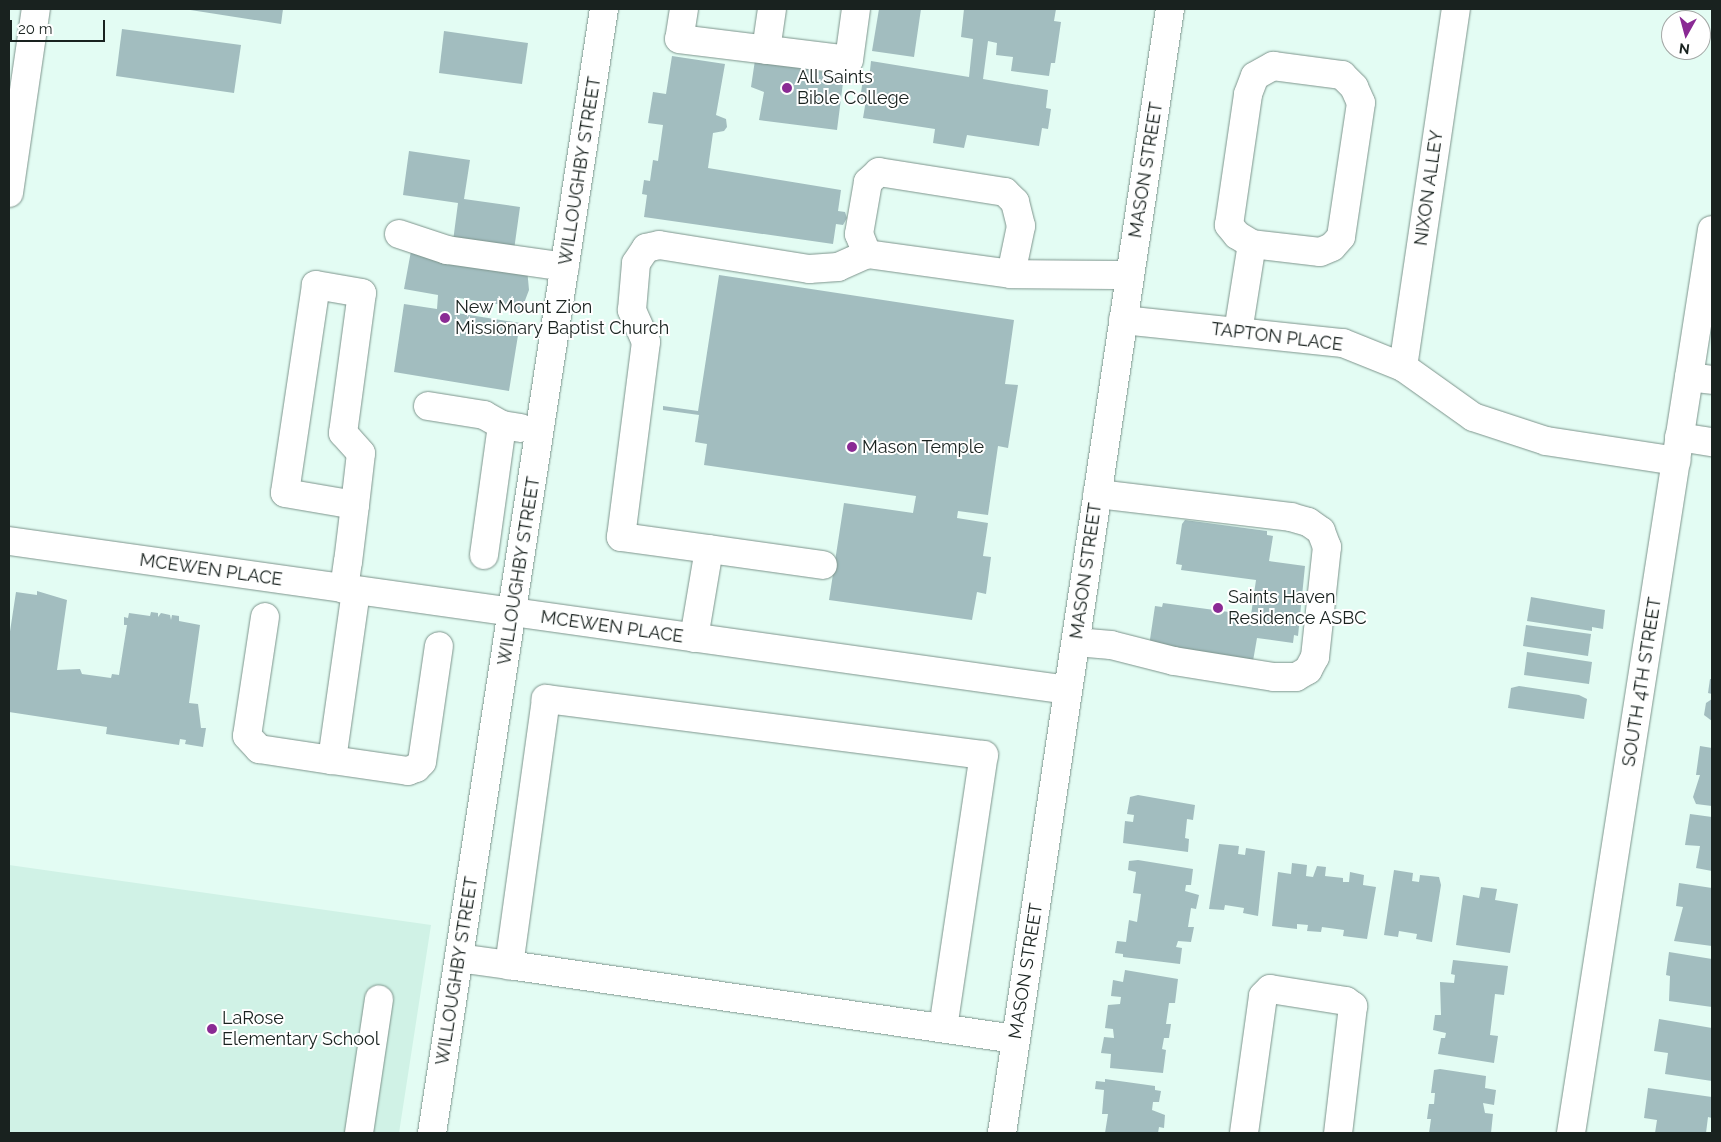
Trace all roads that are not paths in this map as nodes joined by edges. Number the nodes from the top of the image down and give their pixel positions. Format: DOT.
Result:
graph roads {
  1 [pos="36,9"];
  2 [pos="604,9"];
  3 [pos="684,9"];
  4 [pos="772,9"];
  5 [pos="856,9"];
  6 [pos="1170,9"];
  7 [pos="1456,9"];
  8 [pos="766,50"];
  9 [pos="10,180"];
  10 [pos="1712,230"];
  11 [pos="399,234"];
  12 [pos="1252,244"];
  13 [pos="868,254"];
  14 [pos="565,267"];
  15 [pos="1011,274"];
  16 [pos="1130,275"];
  17 [pos="1123,320"];
  18 [pos="1238,332"];
  19 [pos="1403,367"];
  20 [pos="1701,378"];
  21 [pos="428,406"];
  22 [pos="502,425"];
  23 [pos="540,431"];
  24 [pos="1712,442"];
  25 [pos="1678,449"];
  26 [pos="1097,494"];
  27 [pos="355,505"];
  28 [pos="9,541"];
  29 [pos="709,549"];
  30 [pos="484,555"];
  31 [pos="823,565"];
  32 [pos="350,590"];
  33 [pos="512,613"];
  34 [pos="265,617"];
  35 [pos="694,638"];
  36 [pos="1076,642"];
  37 [pos="439,646"];
  38 [pos="1068,690"];
  39 [pos="332,760"];
  40 [pos="459,958"];
  41 [pos="509,965"];
  42 [pos="379,998"];
  43 [pos="943,1028"];
  44 [pos="1015,1039"];
  45 [pos="359,1133"];
  46 [pos="432,1133"];
  47 [pos="1002,1133"];
  48 [pos="1244,1133"];
  49 [pos="1338,1133"];
  50 [pos="1571,1133"];
  1 -- 9 [label="street"];
  2 -- 14 [label="street, WILLOUGHBY STREET"];
  3 -- 8 [label="street"];
  4 -- 8 [label="street"];
  5 -- 8 [label="street"];
  6 -- 16 [label="street, MASON STREET"];
  7 -- 19 [label="street, NIXON ALLEY"];
  10 -- 20 [label="street, SOUTH 4TH STREET"];
  11 -- 14 [label="street"];
  12 -- 12 [label="street"];
  12 -- 18 [label="street"];
  13 -- 15 [label="street"];
  13 -- 15 [label="street"];
  13 -- 29 [label="street"];
  14 -- 23 [label="street, WILLOUGHBY STREET"];
  15 -- 16 [label="street"];
  16 -- 17 [label="street, MASON STREET"];
  17 -- 18 [label="street, TAPTON PLACE"];
  17 -- 26 [label="street, MASON STREET"];
  18 -- 19 [label="street, TAPTON PLACE"];
  19 -- 25 [label="street, TAPTON PLACE"];
  20 -- 25 [label="street, SOUTH 4TH STREET"];
  21 -- 22 [label="street"];
  22 -- 23 [label="street"];
  22 -- 30 [label="street"];
  23 -- 33 [label="street, WILLOUGHBY STREET"];
  24 -- 25 [label="street, TAPTON PLACE"];
  25 -- 50 [label="street, SOUTH 4TH STREET"];
  26 -- 36 [label="street, MASON STREET"];
  26 -- 36 [label="street"];
  27 -- 27 [label="street"];
  27 -- 32 [label="street"];
  28 -- 32 [label="street, MCEWEN PLACE"];
  29 -- 31 [label="street"];
  29 -- 35 [label="street"];
  32 -- 33 [label="street, MCEWEN PLACE"];
  32 -- 39 [label="street"];
  33 -- 35 [label="street, MCEWEN PLACE"];
  33 -- 40 [label="street, WILLOUGHBY STREET"];
  34 -- 39 [label="street"];
  35 -- 38 [label="street, MCEWEN PLACE"];
  36 -- 38 [label="street, MASON STREET"];
  37 -- 39 [label="street"];
  38 -- 44 [label="street, MASON STREET"];
  40 -- 41 [label="street"];
  40 -- 46 [label="street, WILLOUGHBY STREET"];
  41 -- 43 [label="street"];
  41 -- 43 [label="street"];
  42 -- 45 [label="street"];
  43 -- 44 [label="street"];
  44 -- 47 [label="street, MASON STREET"];
  48 -- 49 [label="street"];
}
